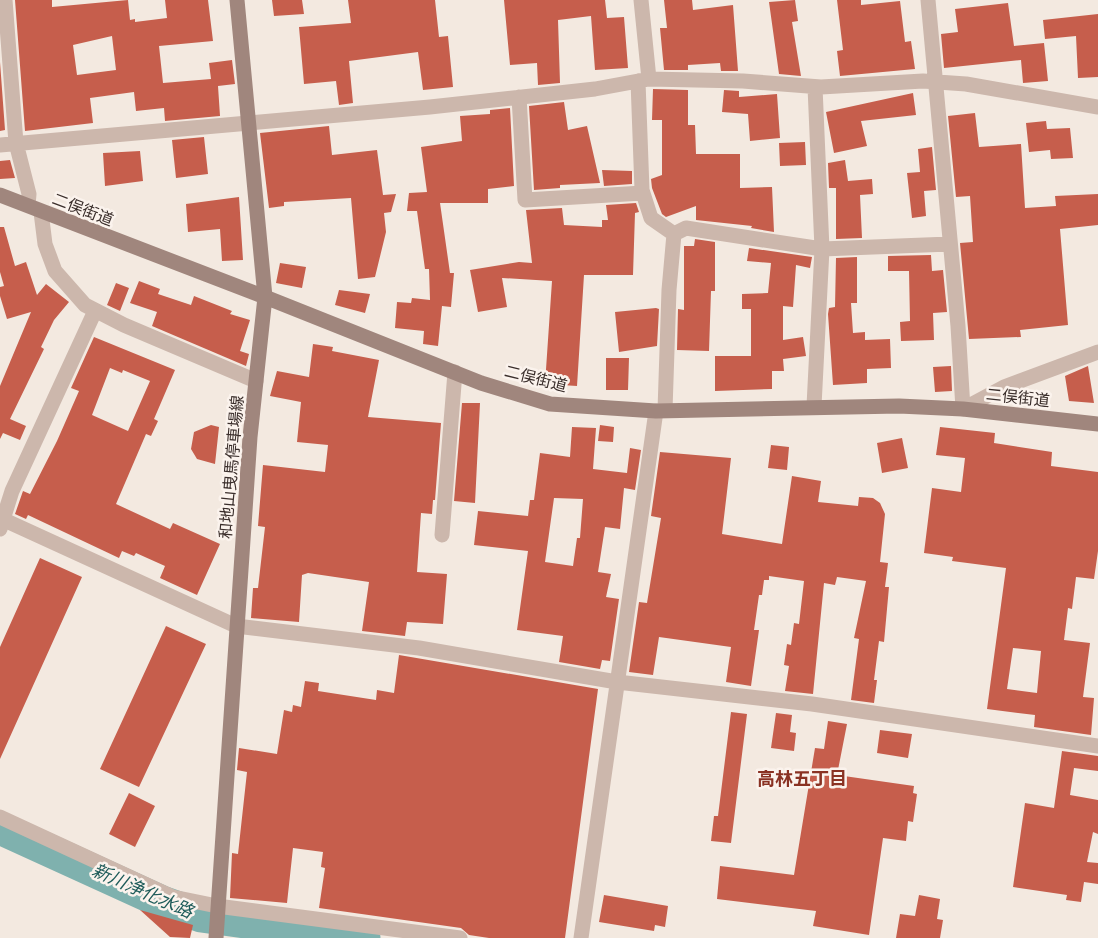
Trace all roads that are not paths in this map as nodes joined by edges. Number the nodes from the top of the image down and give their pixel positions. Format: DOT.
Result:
graph roads {
  1 [pos="5,0"];
  2 [pos="237,0"];
  3 [pos="641,0"];
  4 [pos="928,0"];
  5 [pos="644,80"];
  6 [pos="935,83"];
  7 [pos="815,87"];
  8 [pos="519,97"];
  9 [pos="1098,107"];
  10 [pos="249,124"];
  11 [pos="16,143"];
  12 [pos="0,145"];
  13 [pos="643,193"];
  14 [pos="0,195"];
  15 [pos="34,209"];
  16 [pos="674,234"];
  17 [pos="950,244"];
  18 [pos="822,249"];
  19 [pos="266,297"];
  20 [pos="95,311"];
  21 [pos="1098,352"];
  22 [pos="455,372"];
  23 [pos="256,381"];
  24 [pos="814,406"];
  25 [pos="963,409"];
  26 [pos="661,411"];
  27 [pos="1098,424"];
  28 [pos="1,522"];
  29 [pos="442,535"];
  30 [pos="236,626"];
  31 [pos="617,681"];
  32 [pos="1098,746"];
  33 [pos="0,817"];
  34 [pos="217,913"];
  35 [pos="216,938"];
  36 [pos="460,938"];
  37 [pos="581,938"];
  1 -- 11 [label="street"];
  2 -- 10 [label="street, 和地山曳馬停車場線"];
  3 -- 5 [label="street"];
  4 -- 6 [label="street"];
  5 -- 7 [label="street"];
  5 -- 8 [label="street"];
  5 -- 13 [label="street"];
  6 -- 7 [label="street"];
  6 -- 9 [label="street"];
  6 -- 17 [label="street"];
  7 -- 18 [label="street"];
  8 -- 10 [label="street"];
  8 -- 13 [label="street"];
  10 -- 11 [label="street"];
  10 -- 19 [label="street, 和地山曳馬停車場線"];
  11 -- 12 [label="street"];
  11 -- 15 [label="street"];
  13 -- 16 [label="street"];
  14 -- 15 [label="street, 二俣街道"];
  15 -- 19 [label="street, 二俣街道"];
  15 -- 20 [label="street"];
  16 -- 18 [label="street"];
  16 -- 26 [label="street"];
  17 -- 18 [label="street"];
  17 -- 25 [label="street"];
  18 -- 24 [label="street"];
  19 -- 22 [label="street, 二俣街道"];
  19 -- 23 [label="street, 和地山曳馬停車場線"];
  20 -- 23 [label="street"];
  20 -- 28 [label="street"];
  21 -- 25 [label="street"];
  22 -- 26 [label="street, 二俣街道"];
  22 -- 29 [label="street"];
  23 -- 30 [label="street, 和地山曳馬停車場線"];
  24 -- 25 [label="street, 二俣街道"];
  24 -- 26 [label="street, 二俣街道"];
  25 -- 27 [label="street, 二俣街道"];
  26 -- 31 [label="street"];
  28 -- 30 [label="street"];
  30 -- 31 [label="street"];
  30 -- 34 [label="street, 和地山曳馬停車場線"];
  31 -- 32 [label="street"];
  31 -- 37 [label="street"];
  33 -- 34 [label="street"];
  34 -- 35 [label="street, 和地山曳馬停車場線"];
  34 -- 36 [label="street"];
}
